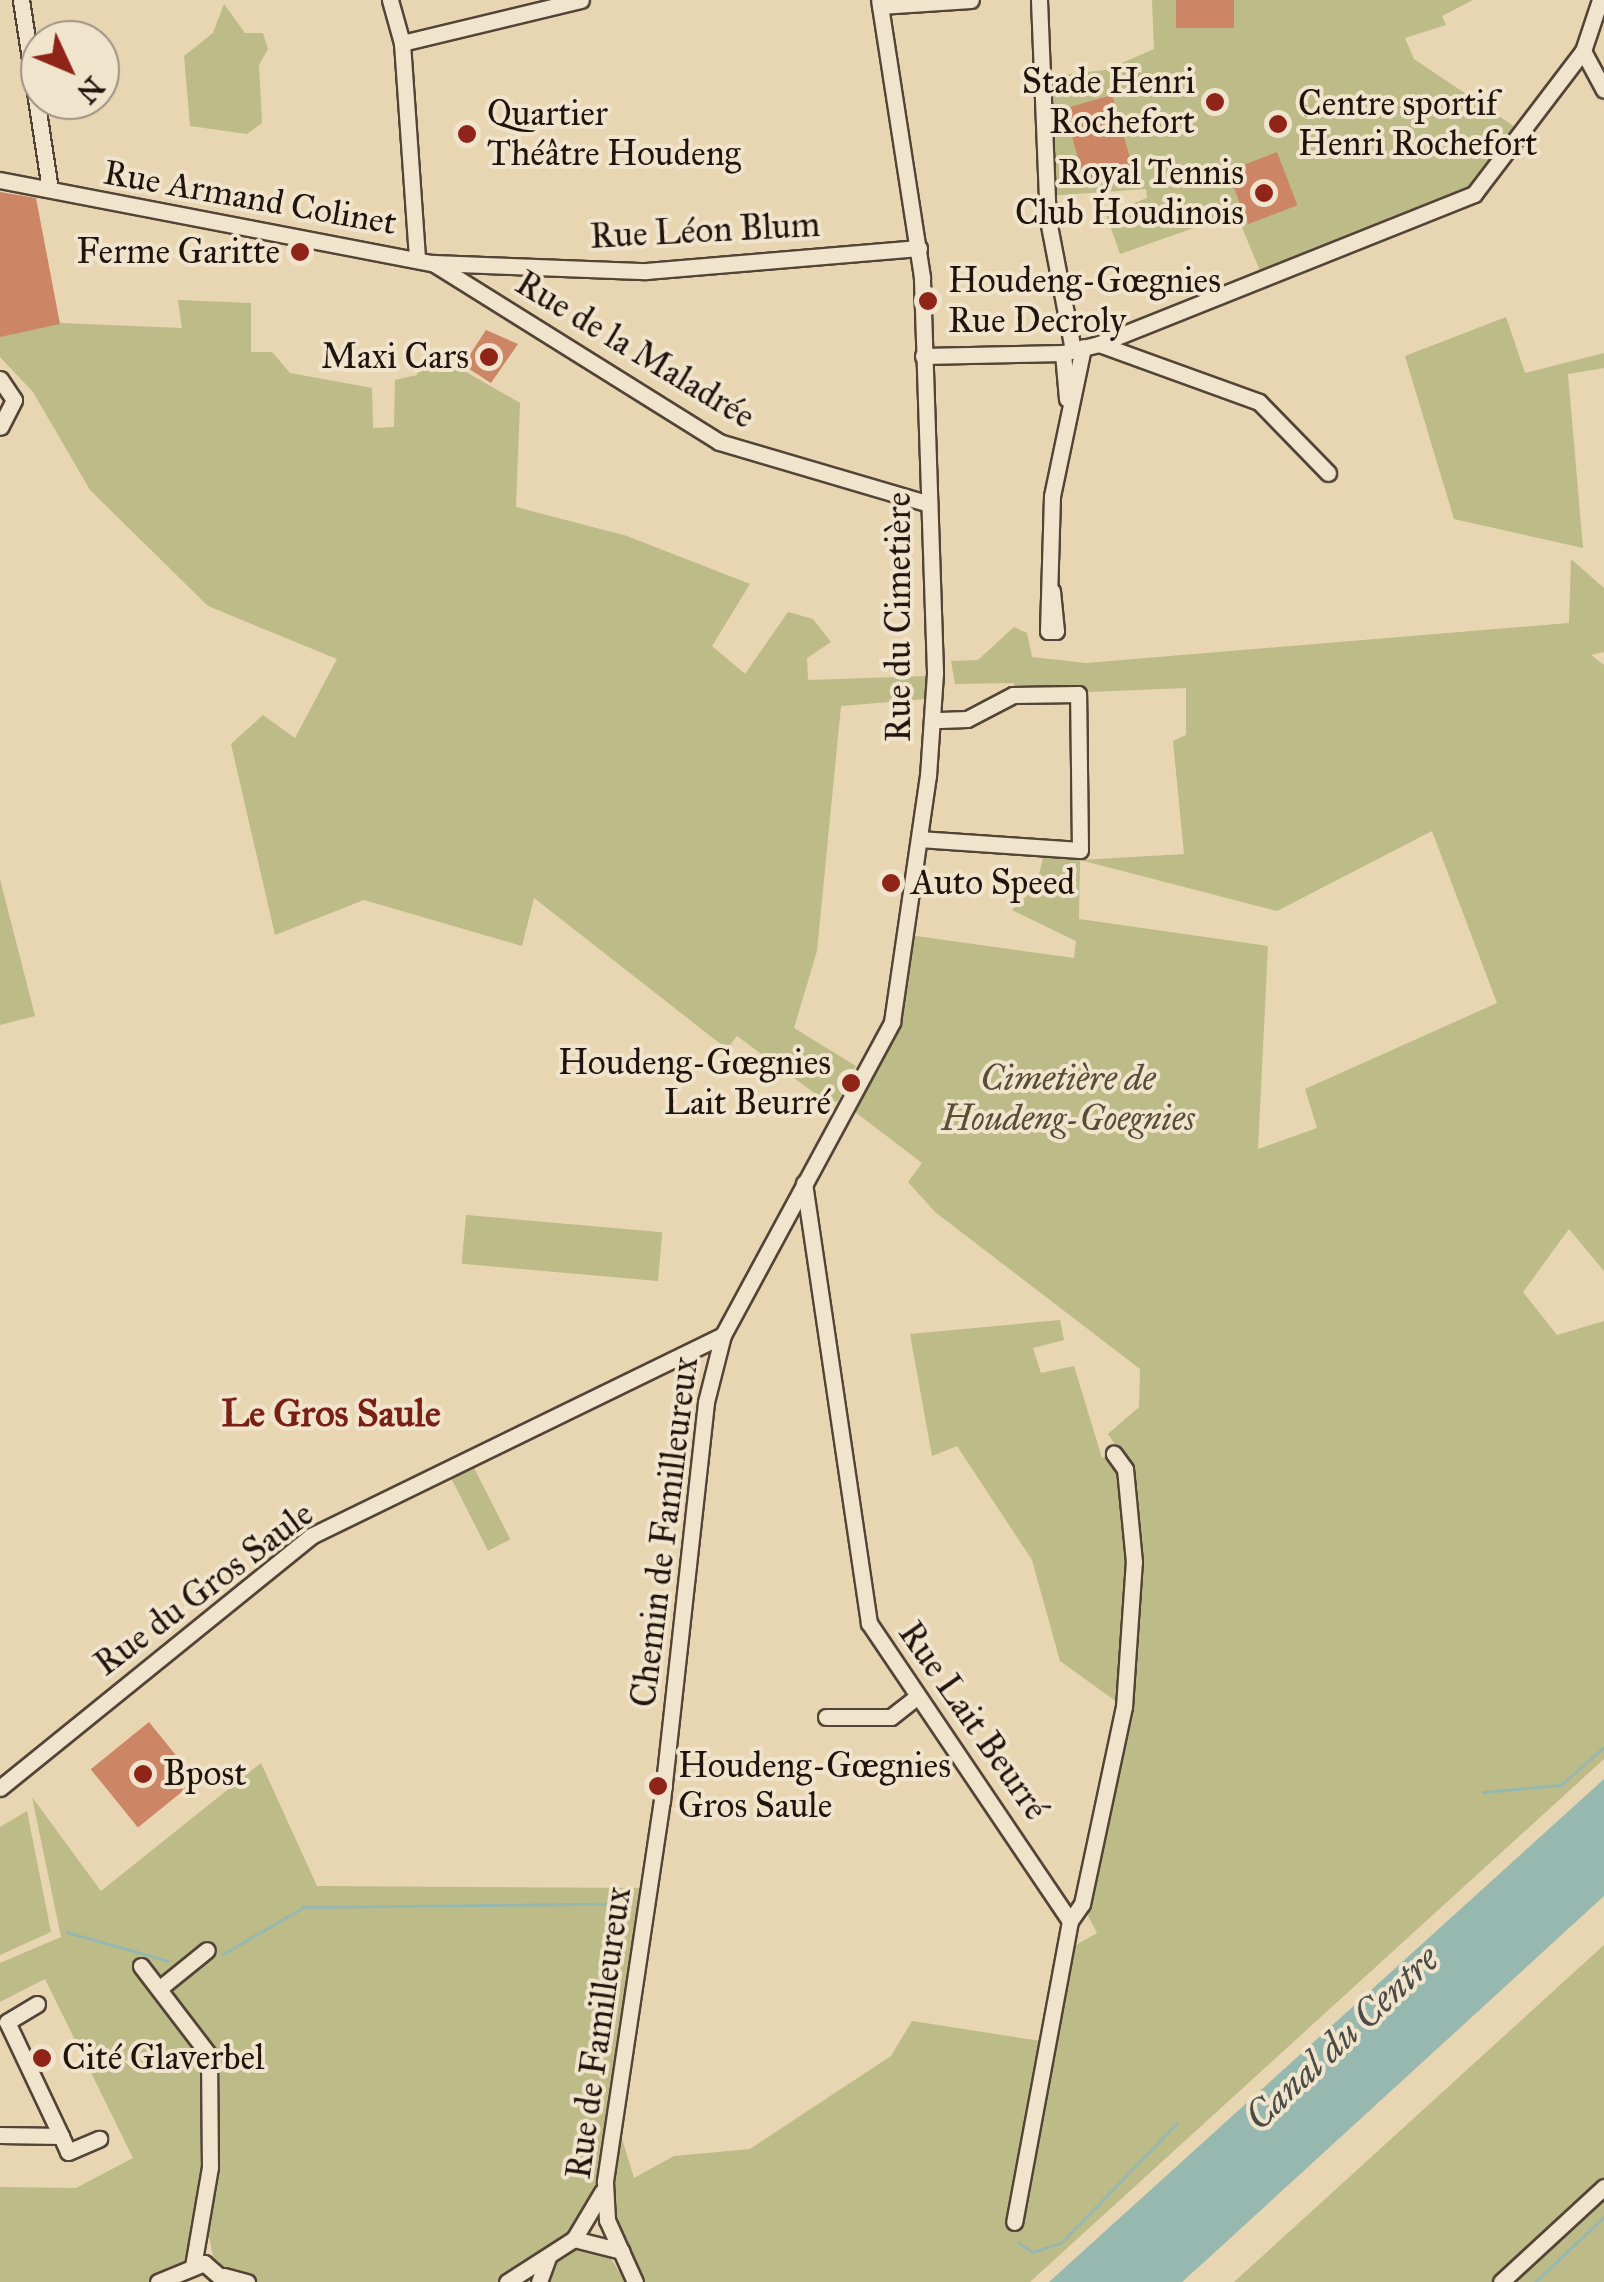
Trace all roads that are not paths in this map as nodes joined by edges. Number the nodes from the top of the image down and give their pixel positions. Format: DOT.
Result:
graph roads {
  1 [pos="21,0"];
  2 [pos="390,0"];
  3 [pos="581,0"];
  4 [pos="971,0"];
  5 [pos="1039,0"];
  6 [pos="1588,0"];
  7 [pos="1600,0"];
  8 [pos="880,3"];
  9 [pos="1589,26"];
  10 [pos="402,43"];
  11 [pos="1583,52"];
  12 [pos="1604,90"];
  13 [pos="0,180"];
  14 [pos="49,184"];
  15 [pos="919,248"];
  16 [pos="426,261"];
  17 [pos="1079,349"];
  18 [pos="923,356"];
  19 [pos="0,379"];
  20 [pos="0,427"];
  21 [pos="1328,472"];
  22 [pos="929,504"];
  23 [pos="1052,631"];
  24 [pos="932,720"];
  25 [pos="920,839"];
  26 [pos="804,1182"];
  27 [pos="791,1210"];
  28 [pos="723,1335"];
  29 [pos="1114,1454"];
  30 [pos="915,1698"];
  31 [pos="826,1717"];
  32 [pos="2,1783"];
  33 [pos="659,1819"];
  34 [pos="1070,1922"];
  35 [pos="207,1950"];
  36 [pos="140,1966"];
  37 [pos="160,1988"];
  38 [pos="37,2004"];
  39 [pos="6,2034"];
  40 [pos="0,2135"];
  41 [pos="60,2136"];
  42 [pos="99,2139"];
  43 [pos="605,2181"];
  44 [pos="1604,2187"];
  45 [pos="205,2212"];
  46 [pos="1014,2222"];
  47 [pos="574,2239"];
  48 [pos="622,2252"];
  49 [pos="550,2254"];
  50 [pos="185,2274"];
  51 [pos="222,2275"];
  52 [pos="638,2280"];
  53 [pos="158,2282"];
  54 [pos="247,2282"];
  55 [pos="507,2282"];
  56 [pos="539,2282"];
  57 [pos="1501,2282"];
  1 -- 14 [label="street"];
  2 -- 10 [label="street"];
  3 -- 10 [label="street"];
  4 -- 8 [label="street"];
  5 -- 17 [label="street"];
  6 -- 9 [label="street"];
  7 -- 9 [label="street"];
  8 -- 15 [label="street, Rue du Cimetière"];
  9 -- 11 [label="street"];
  10 -- 16 [label="street"];
  11 -- 12 [label="street"];
  11 -- 17 [label="street"];
  13 -- 14 [label="street, Rue Armand Colinet"];
  14 -- 16 [label="street, Rue Armand Colinet"];
  15 -- 16 [label="street, Rue Léon Blum"];
  15 -- 18 [label="street, Rue du Cimetière"];
  16 -- 22 [label="street, Rue de la Maladrée"];
  17 -- 18 [label="street"];
  17 -- 21 [label="street"];
  17 -- 23 [label="street"];
  18 -- 22 [label="street, Rue du Cimetière"];
  19 -- 20 [label="street"];
  22 -- 24 [label="street, Rue du Cimetière"];
  24 -- 25 [label="street, Rue du Cimetière"];
  24 -- 25 [label="street"];
  25 -- 26 [label="street, Rue du Cimetière"];
  26 -- 27 [label="street, Rue du Cimetière"];
  26 -- 30 [label="street, Rue Lait Beurré"];
  27 -- 28 [label="street, Chemin de Familleureux"];
  28 -- 32 [label="street, Rue du Gros Saule"];
  28 -- 33 [label="street, Chemin de Familleureux"];
  29 -- 34 [label="street"];
  30 -- 31 [label="street"];
  30 -- 34 [label="street, Rue Lait Beurré"];
  33 -- 43 [label="street, Rue de Familleureux"];
  34 -- 46 [label="street"];
  35 -- 37 [label="street"];
  36 -- 37 [label="street"];
  37 -- 45 [label="street"];
  38 -- 39 [label="street"];
  39 -- 41 [label="street"];
  40 -- 41 [label="street"];
  41 -- 42 [label="street"];
  43 -- 47 [label="street"];
  43 -- 48 [label="street, Rue de Familleureux"];
  44 -- 57 [label="street"];
  45 -- 50 [label="street"];
  45 -- 51 [label="street"];
  47 -- 48 [label="street"];
  47 -- 49 [label="street"];
  48 -- 52 [label="street, Rue de Familleureux"];
  49 -- 55 [label="street"];
  49 -- 56 [label="street"];
  50 -- 51 [label="street"];
  50 -- 53 [label="street"];
  51 -- 54 [label="street"];
}
